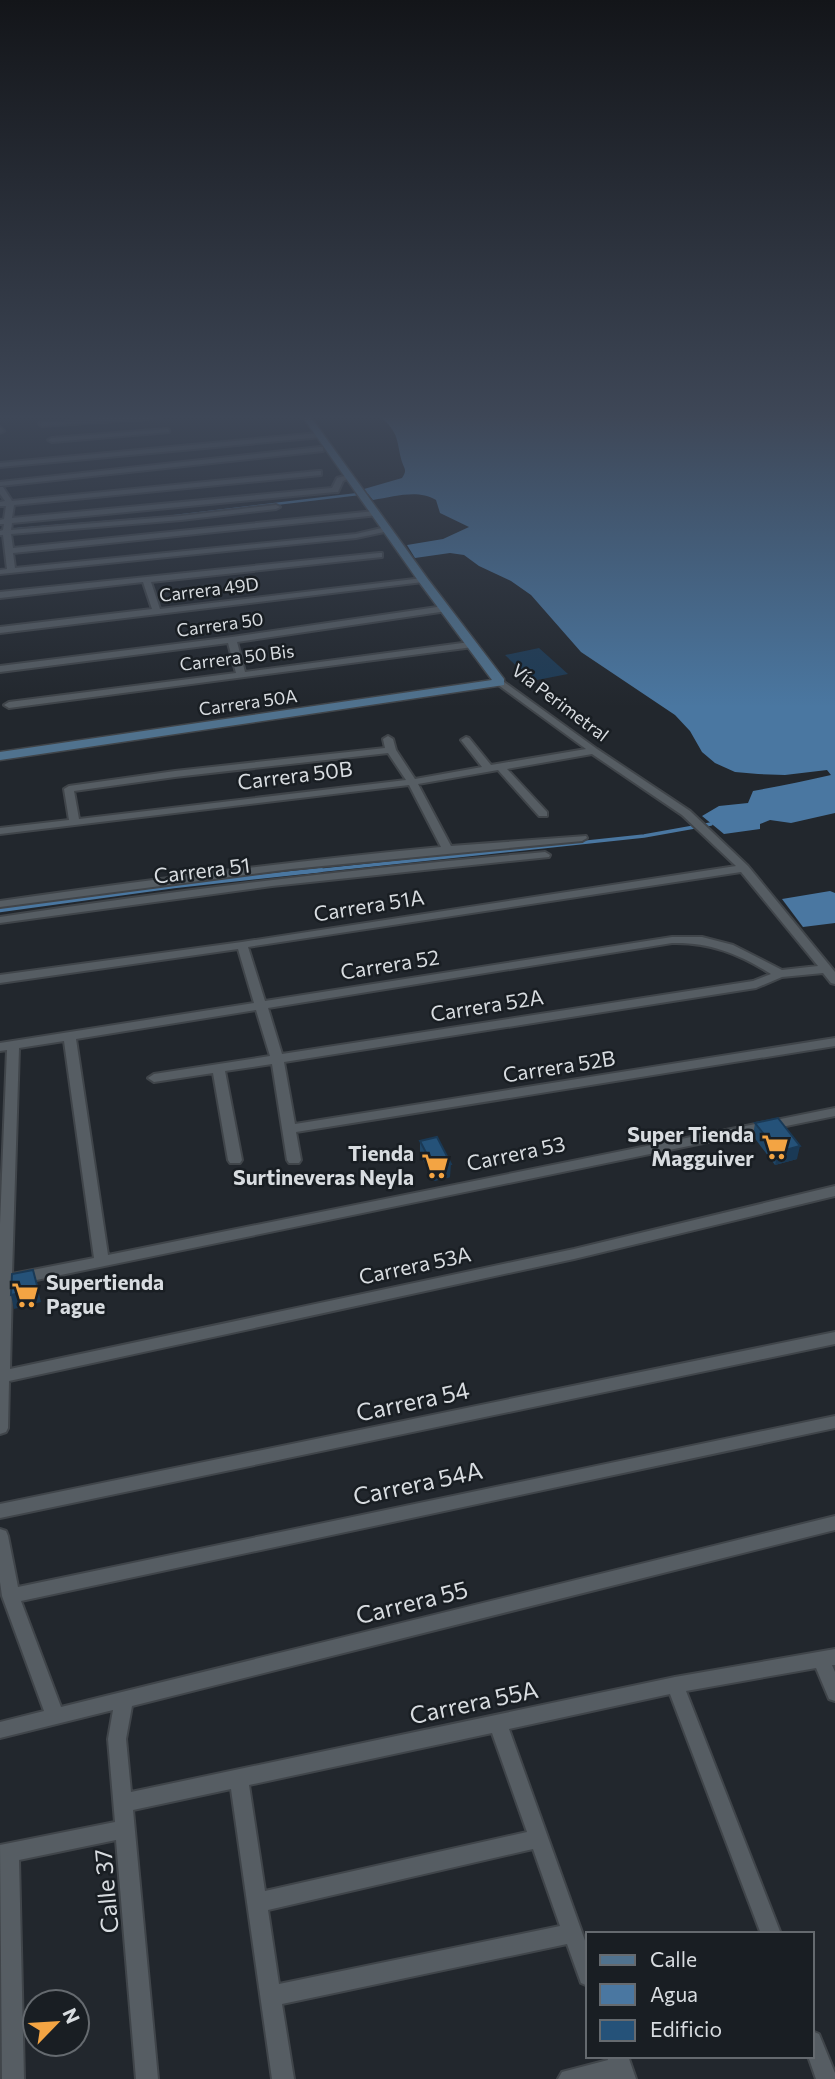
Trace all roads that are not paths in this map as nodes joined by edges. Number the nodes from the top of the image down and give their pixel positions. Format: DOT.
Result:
graph roads {
  1 [pos="97,513"];
  2 [pos="228,513"];
  3 [pos="375,513"];
  4 [pos="4,522"];
  5 [pos="62,527"];
  6 [pos="386,529"];
  7 [pos="4,533"];
  8 [pos="66,547"];
  9 [pos="11,553"];
  10 [pos="379,555"];
  11 [pos="0,556"];
  12 [pos="11,571"];
  13 [pos="0,572"];
  14 [pos="146,580"];
  15 [pos="423,580"];
  16 [pos="0,595"];
  17 [pos="444,609"];
  18 [pos="157,612"];
  19 [pos="0,630"];
  20 [pos="232,640"];
  21 [pos="470,645"];
  22 [pos="0,669"];
  23 [pos="241,673"];
  24 [pos="500,682"];
  25 [pos="9,705"];
  26 [pos="467,740"];
  27 [pos="594,751"];
  28 [pos="0,756"];
  29 [pos="495,768"];
  30 [pos="412,782"];
  31 [pos="542,814"];
  32 [pos="74,821"];
  33 [pos="0,831"];
  34 [pos="582,838"];
  35 [pos="447,849"];
  36 [pos="545,855"];
  37 [pos="744,868"];
  38 [pos="0,904"];
  39 [pos="0,920"];
  40 [pos="242,945"];
  41 [pos="826,969"];
  42 [pos="780,974"];
  43 [pos="0,979"];
  44 [pos="835,980"];
  45 [pos="259,1005"];
  46 [pos="69,1036"];
  47 [pos="835,1042"];
  48 [pos="6,1046"];
  49 [pos="277,1058"];
  50 [pos="218,1068"];
  51 [pos="154,1078"];
  52 [pos="835,1112"];
  53 [pos="289,1129"];
  54 [pos="235,1160"];
  55 [pos="294,1160"];
  56 [pos="835,1192"];
  57 [pos="102,1262"];
  58 [pos="3,1282"];
  59 [pos="835,1338"];
  60 [pos="3,1376"];
  61 [pos="835,1422"];
  62 [pos="0,1428"];
  63 [pos="0,1511"];
  64 [pos="835,1523"];
  65 [pos="0,1536"];
  66 [pos="11,1596"];
  67 [pos="828,1658"];
  68 [pos="675,1685"];
  69 [pos="835,1693"];
  70 [pos="124,1699"];
  71 [pos="55,1716"];
  72 [pos="498,1723"];
  73 [pos="0,1730"];
  74 [pos="239,1777"];
  75 [pos="124,1803"];
  76 [pos="126,1829"];
  77 [pos="540,1838"];
  78 [pos="4,1854"];
  79 [pos="256,1903"];
  80 [pos="770,1932"];
  81 [pos="573,1933"];
  82 [pos="586,1970"];
  83 [pos="270,1996"];
  84 [pos="814,2046"];
  85 [pos="621,2068"];
  86 [pos="13,2079"];
  87 [pos="147,2079"];
  88 [pos="283,2079"];
  89 [pos="569,2079"];
  90 [pos="827,2079"];
  1 -- 4 [label="street"];
  2 -- 5 [label="street"];
  3 -- 6 [label="street, Vía Perimetral"];
  3 -- 8 [label="street"];
  4 -- 7 [label="street"];
  5 -- 7 [label="street"];
  5 -- 8 [label="street"];
  6 -- 12 [label="street"];
  6 -- 15 [label="street, Vía Perimetral"];
  7 -- 9 [label="street"];
  8 -- 9 [label="street"];
  9 -- 11 [label="street"];
  9 -- 12 [label="street"];
  10 -- 14 [label="street"];
  12 -- 13 [label="street"];
  14 -- 16 [label="street"];
  14 -- 18 [label="street"];
  15 -- 17 [label="street, Vía Perimetral"];
  15 -- 18 [label="street, Carrera 49D"];
  17 -- 20 [label="street, Carrera 50"];
  17 -- 21 [label="street, Vía Perimetral"];
  18 -- 19 [label="street, Carrera 49D"];
  20 -- 22 [label="street, Carrera 50"];
  20 -- 23 [label="street"];
  21 -- 23 [label="street, Carrera 50 Bis"];
  21 -- 24 [label="street, Vía Perimetral"];
  23 -- 25 [label="street, Carrera 50 Bis"];
  24 -- 27 [label="street, Vía Perimetral"];
  24 -- 28 [label="street, Carrera 50A"];
  26 -- 29 [label="street"];
  27 -- 29 [label="street, Carrera 50B"];
  27 -- 37 [label="street, Vía Perimetral"];
  29 -- 30 [label="street, Carrera 50B"];
  29 -- 31 [label="street"];
  30 -- 32 [label="street, Carrera 50B"];
  30 -- 32 [label="street"];
  30 -- 35 [label="street"];
  32 -- 33 [label="street, Carrera 50B"];
  34 -- 35 [label="street"];
  35 -- 38 [label="street"];
  36 -- 39 [label="street, Carrera 51"];
  37 -- 40 [label="street, Carrera 51A"];
  37 -- 41 [label="street, Vía Perimetral"];
  40 -- 43 [label="street, Carrera 51A"];
  40 -- 45 [label="street"];
  41 -- 42 [label="street, Carrera 52A"];
  41 -- 44 [label="street, Vía Perimetral"];
  42 -- 45 [label="street, Carrera 52"];
  42 -- 49 [label="street, Carrera 52A"];
  45 -- 46 [label="street, Carrera 52"];
  45 -- 49 [label="street"];
  46 -- 48 [label="street, Carrera 52"];
  46 -- 57 [label="street"];
  47 -- 53 [label="street, Carrera 52B"];
  48 -- 58 [label="street"];
  49 -- 50 [label="street, Carrera 52A"];
  49 -- 53 [label="street"];
  50 -- 51 [label="street, Carrera 52A"];
  50 -- 54 [label="street"];
  52 -- 57 [label="street, Carrera 53"];
  53 -- 55 [label="street"];
  56 -- 60 [label="street, Carrera 53A"];
  57 -- 58 [label="street, Carrera 53"];
  58 -- 60 [label="street"];
  59 -- 63 [label="street, Carrera 54"];
  60 -- 62 [label="street"];
  61 -- 66 [label="street, Carrera 54A"];
  64 -- 70 [label="street, Carrera 55"];
  65 -- 66 [label="street"];
  66 -- 71 [label="street"];
  67 -- 68 [label="street, Carrera 55A"];
  67 -- 69 [label="street"];
  68 -- 72 [label="street, Carrera 55A"];
  68 -- 80 [label="street"];
  70 -- 71 [label="street, Carrera 55"];
  70 -- 75 [label="street, Calle 37"];
  71 -- 73 [label="street, Carrera 55"];
  72 -- 74 [label="street, Carrera 55A"];
  72 -- 77 [label="street"];
  74 -- 75 [label="street, Carrera 55A"];
  74 -- 79 [label="street"];
  75 -- 76 [label="street, Calle 37"];
  76 -- 78 [label="street"];
  76 -- 87 [label="street, Calle 37"];
  77 -- 79 [label="street"];
  77 -- 81 [label="street"];
  78 -- 86 [label="street"];
  79 -- 83 [label="street"];
  81 -- 82 [label="street"];
  81 -- 83 [label="street"];
  83 -- 88 [label="street"];
  84 -- 90 [label="street"];
  85 -- 89 [label="street"];
}
